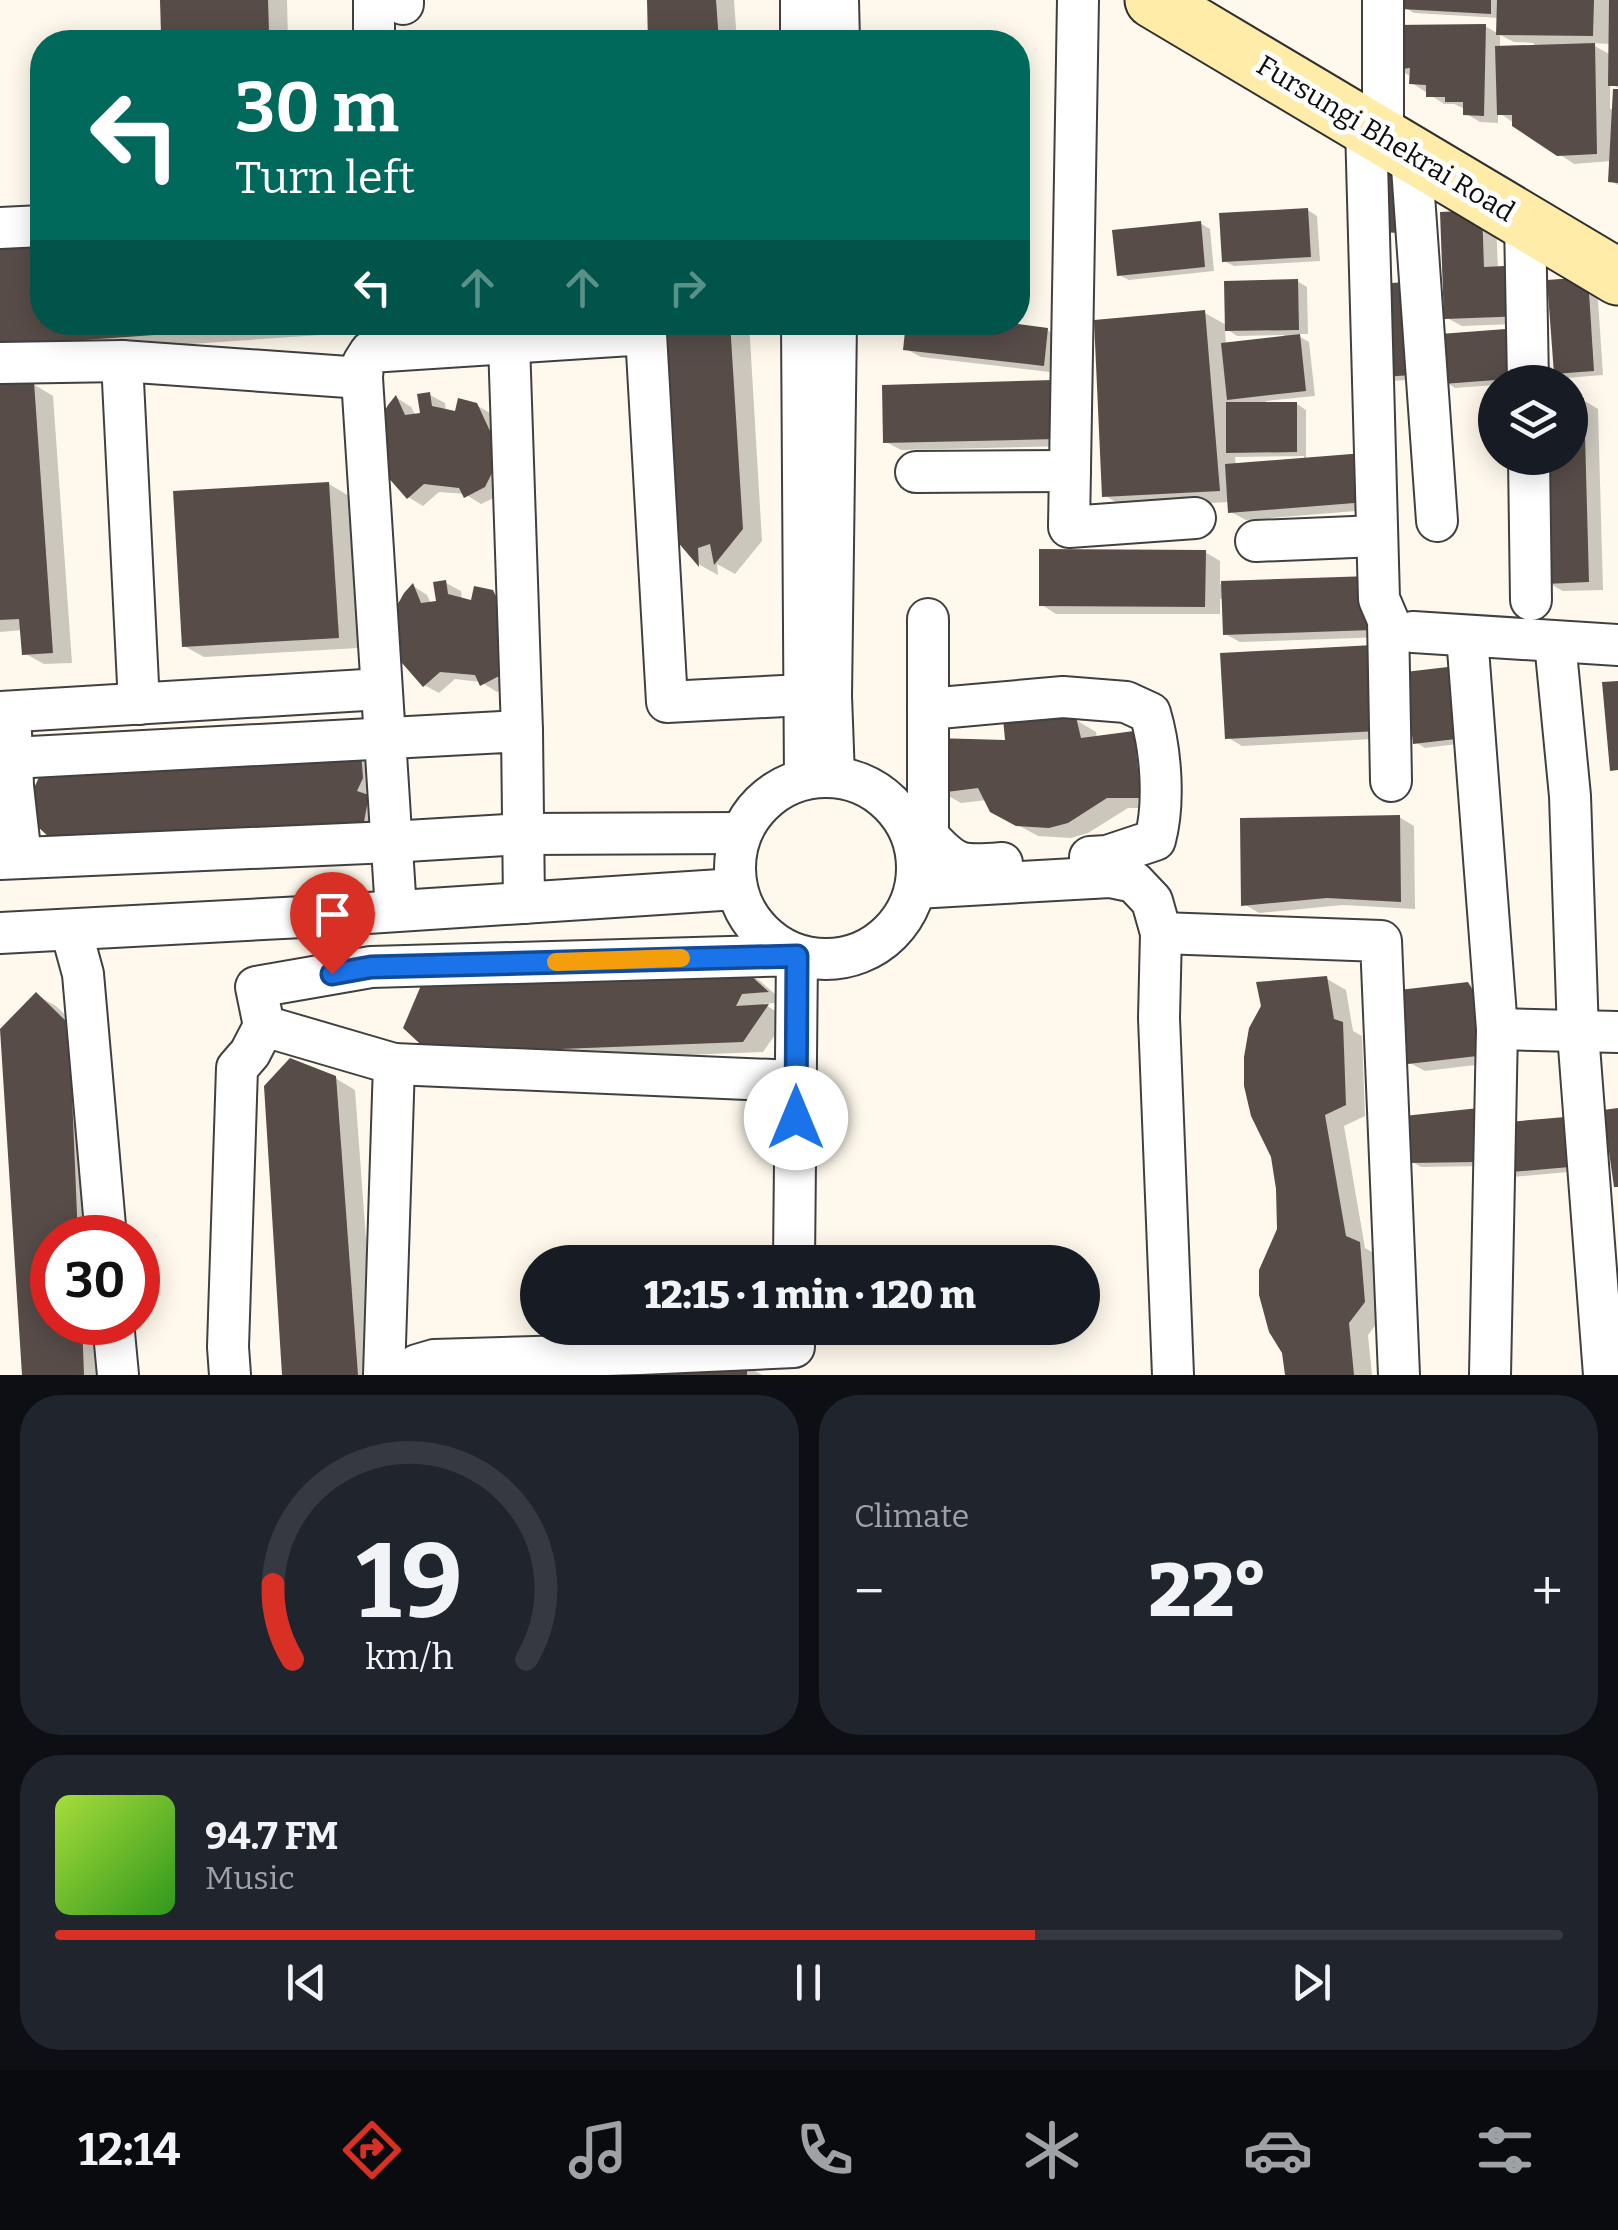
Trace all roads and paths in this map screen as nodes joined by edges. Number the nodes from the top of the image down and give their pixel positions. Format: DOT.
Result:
graph roads {
  1 [pos="802,0"];
  2 [pos="838,0"];
  3 [pos="1078,0"];
  4 [pos="1154,0"];
  5 [pos="1383,0"];
  6 [pos="394,1"];
  7 [pos="380,30"];
  8 [pos="801,30"];
  9 [pos="839,30"];
  10 [pos="1387,138"];
  11 [pos="1525,220"];
  12 [pos="30,227"];
  13 [pos="0,228"];
  14 [pos="1618,276"];
  15 [pos="631,335"];
  16 [pos="646,335"];
  17 [pos="802,335"];
  18 [pos="836,335"];
  19 [pos="510,343"];
  20 [pos="367,351"];
  21 [pos="122,360"];
  22 [pos="0,363"];
  23 [pos="1528,365"];
  24 [pos="1070,471"];
  25 [pos="916,472"];
  26 [pos="1529,475"];
  27 [pos="1194,518"];
  28 [pos="1437,521"];
  29 [pos="1377,536"];
  30 [pos="1256,542"];
  31 [pos="1531,600"];
  32 [pos="928,619"];
  33 [pos="1413,632"];
  34 [pos="1467,636"];
  35 [pos="1555,642"];
  36 [pos="1618,645"];
  37 [pos="381,689"];
  38 [pos="804,695"];
  39 [pos="139,704"];
  40 [pos="928,709"];
  41 [pos="5,711"];
  42 [pos="522,731"];
  43 [pos="384,739"];
  44 [pos="12,758"];
  45 [pos="819,778"];
  46 [pos="1391,781"];
  47 [pos="741,833"];
  48 [pos="523,834"];
  49 [pos="390,842"];
  50 [pos="11,858"];
  51 [pos="1091,868"];
  52 [pos="977,875"];
  53 [pos="916,888"];
  54 [pos="736,889"];
  55 [pos="524,903"];
  56 [pos="396,911"];
  57 [pos="252,920"];
  58 [pos="71,930"];
  59 [pos="0,932"];
  60 [pos="1161,932"];
  61 [pos="797,956"];
  62 [pos="256,987"];
  63 [pos="264,1026"];
  64 [pos="1497,1029"];
  65 [pos="1618,1032"];
  66 [pos="1578,1033"];
  67 [pos="394,1064"];
  68 [pos="796,1081"];
  69 [pos="104,1215"];
  70 [pos="794,1245"];
  71 [pos="116,1345"];
  72 [pos="794,1350"];
  73 [pos="641,1364"];
  74 [pos="118,1375"];
  75 [pos="230,1375"];
  76 [pos="384,1375"];
  77 [pos="403,1375"];
  78 [pos="1173,1375"];
  79 [pos="1400,1375"];
  80 [pos="1490,1375"];
  81 [pos="1604,1375"];
  1 -- 8 [label="street"];
  2 -- 9 [label="street"];
  3 -- 24 [label="street"];
  4 -- 10 [label="street, Fursungi Bhekrai Road"];
  5 -- 10 [label="street"];
  6 -- 7 [label="street"];
  10 -- 11 [label="street, Fursungi Bhekrai Road"];
  10 -- 28 [label="street"];
  10 -- 29 [label="street"];
  11 -- 14 [label="street, Fursungi Bhekrai Road"];
  11 -- 23 [label="street"];
  12 -- 13 [label="street"];
  15 -- 19 [label="street"];
  16 -- 38 [label="street"];
  17 -- 38 [label="street"];
  18 -- 45 [label="street"];
  19 -- 20 [label="street"];
  19 -- 42 [label="street"];
  20 -- 21 [label="street"];
  20 -- 37 [label="street"];
  21 -- 22 [label="street"];
  21 -- 39 [label="street"];
  24 -- 25 [label="street"];
  24 -- 27 [label="street"];
  26 -- 31 [label="street"];
  29 -- 30 [label="street"];
  29 -- 46 [label="street"];
  32 -- 40 [label="street"];
  33 -- 34 [label="street"];
  34 -- 35 [label="street"];
  34 -- 64 [label="street"];
  35 -- 36 [label="street"];
  35 -- 66 [label="street"];
  37 -- 39 [label="street"];
  37 -- 43 [label="street"];
  38 -- 45 [label="street"];
  39 -- 41 [label="street"];
  40 -- 51 [label="street"];
  40 -- 52 [label="street"];
  41 -- 44 [label="street"];
  42 -- 43 [label="street"];
  42 -- 48 [label="street"];
  43 -- 44 [label="street"];
  43 -- 49 [label="street"];
  44 -- 50 [label="street"];
  45 -- 47 [label="street"];
  45 -- 53 [label="street"];
  47 -- 48 [label="street"];
  47 -- 54 [label="street"];
  48 -- 49 [label="street"];
  48 -- 55 [label="street"];
  49 -- 50 [label="street"];
  49 -- 56 [label="street"];
  51 -- 52 [label="street"];
  51 -- 60 [label="street"];
  52 -- 53 [label="street"];
  53 -- 61 [label="street"];
  54 -- 55 [label="street"];
  54 -- 61 [label="street"];
  55 -- 56 [label="street"];
  56 -- 57 [label="street"];
  57 -- 58 [label="street"];
  57 -- 62 [label="street"];
  58 -- 59 [label="street"];
  58 -- 69 [label="street"];
  60 -- 78 [label="street"];
  60 -- 79 [label="street"];
  61 -- 62 [label="street"];
  61 -- 68 [label="street"];
  62 -- 63 [label="street"];
  63 -- 67 [label="street"];
  63 -- 75 [label="street"];
  64 -- 66 [label="street"];
  64 -- 80 [label="street"];
  65 -- 66 [label="street"];
  66 -- 81 [label="street"];
  67 -- 68 [label="street"];
  67 -- 76 [label="street"];
  68 -- 70 [label="street"];
  71 -- 74 [label="street"];
  72 -- 73 [label="street"];
  73 -- 77 [label="street"];
}
